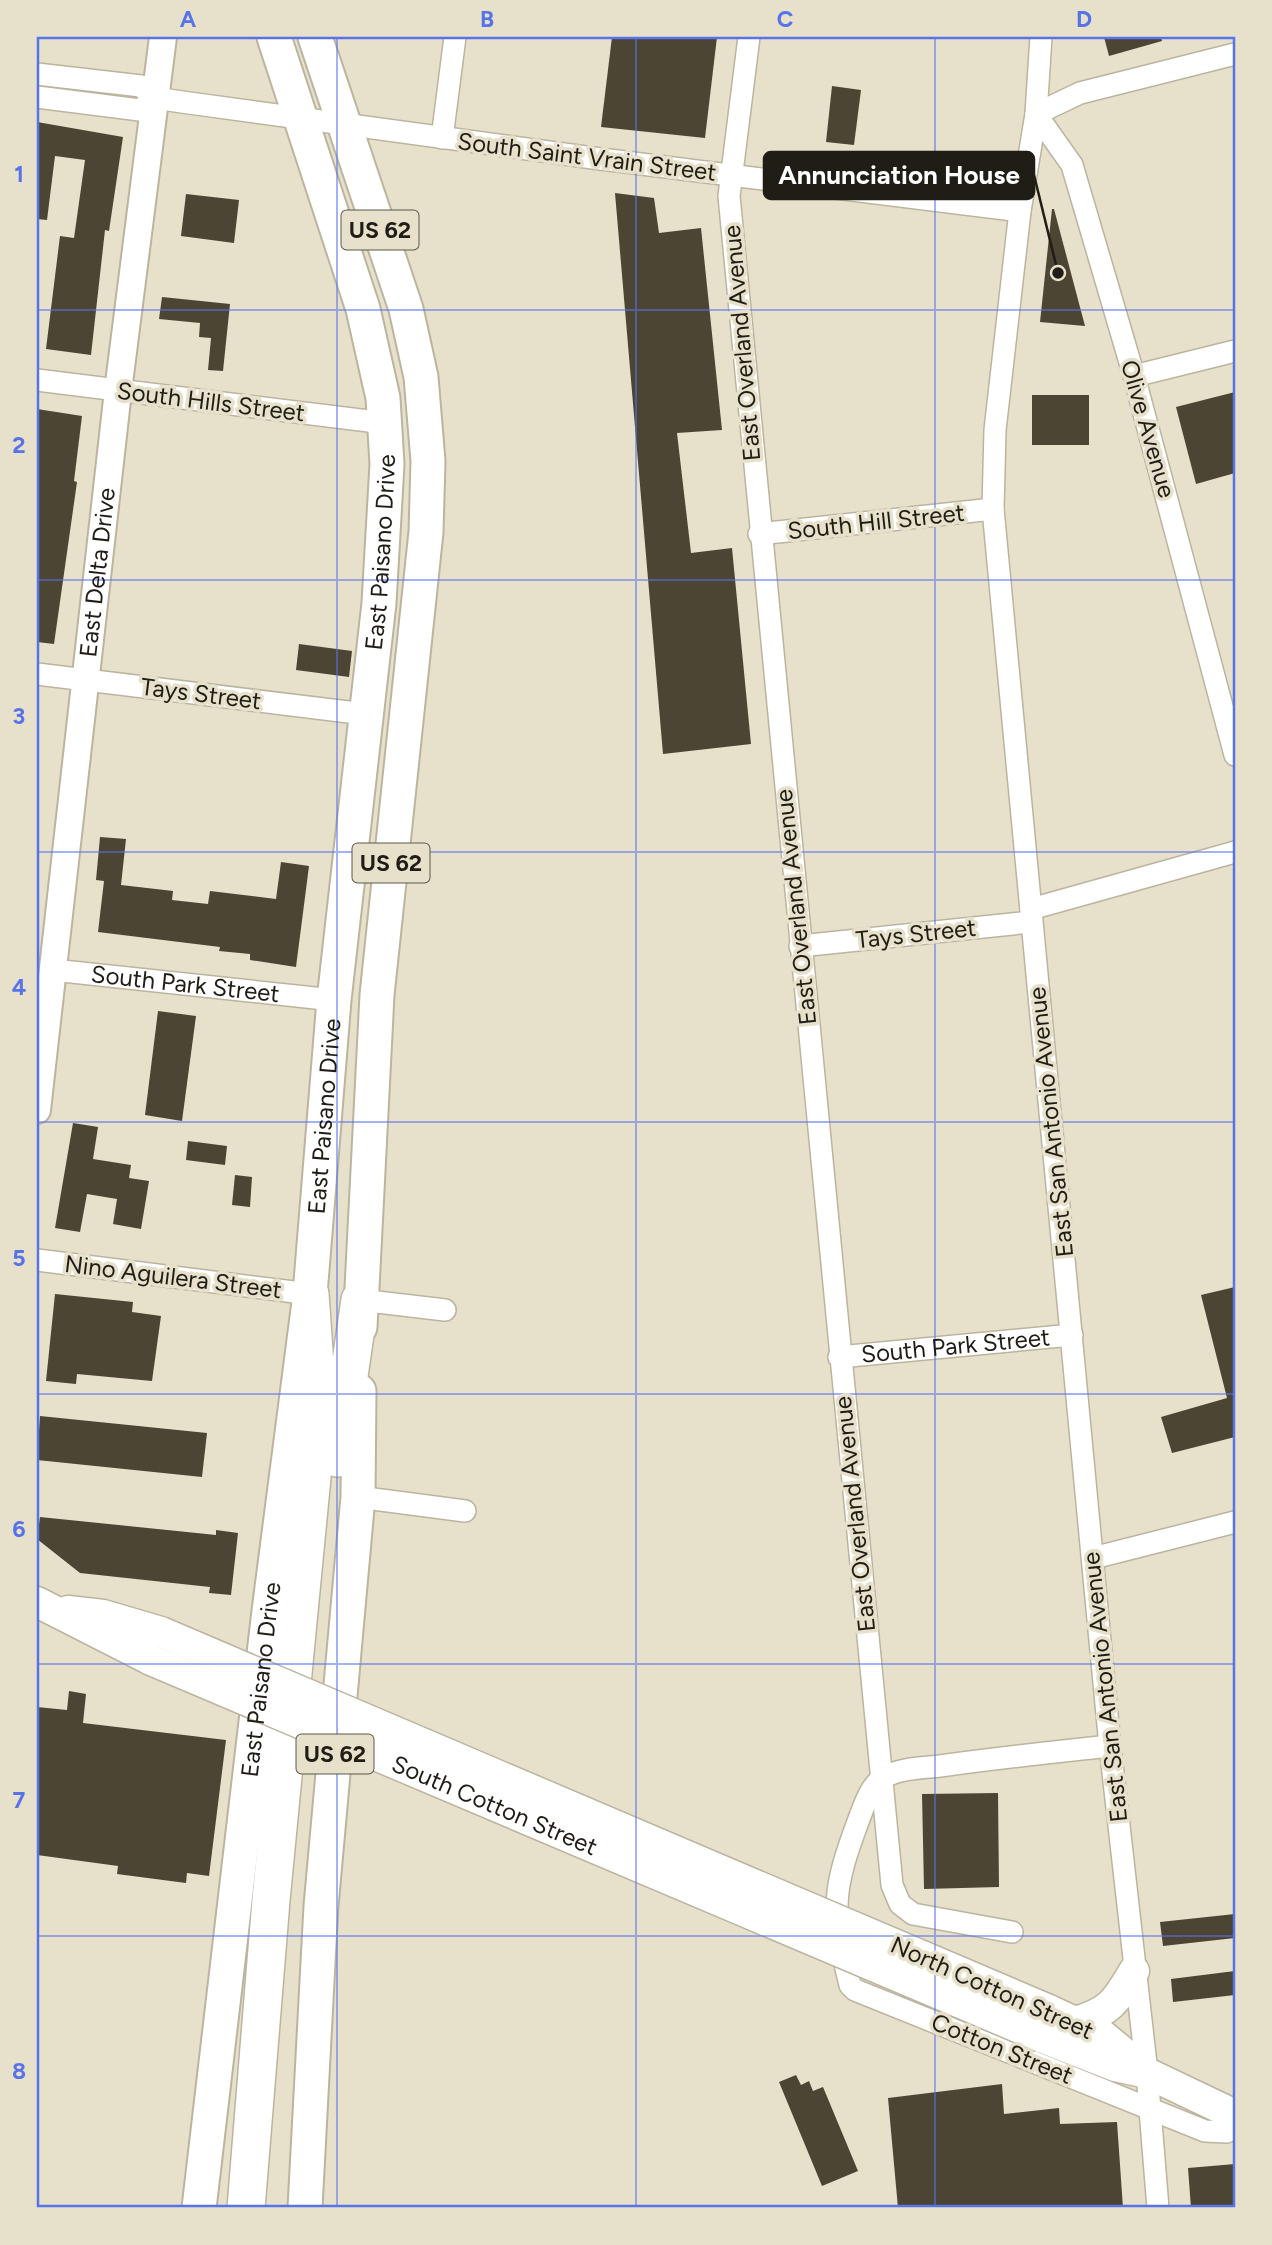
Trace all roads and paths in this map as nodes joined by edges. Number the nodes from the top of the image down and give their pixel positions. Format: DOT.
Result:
graph roads {
  1 [pos="163,37"];
  2 [pos="274,37"];
  3 [pos="315,37"];
  4 [pos="455,37"];
  5 [pos="749,37"];
  6 [pos="1041,37"];
  7 [pos="1235,54"];
  8 [pos="37,74"];
  9 [pos="37,97"];
  10 [pos="155,98"];
  11 [pos="1036,114"];
  12 [pos="300,118"];
  13 [pos="345,124"];
  14 [pos="442,138"];
  15 [pos="730,175"];
  16 [pos="1020,211"];
  17 [pos="1235,351"];
  18 [pos="1134,376"];
  19 [pos="37,380"];
  20 [pos="118,391"];
  21 [pos="385,423"];
  22 [pos="993,509"];
  23 [pos="759,534"];
  24 [pos="37,674"];
  25 [pos="85,680"];
  26 [pos="365,714"];
  27 [pos="1235,755"];
  28 [pos="1235,852"];
  29 [pos="1031,915"];
  30 [pos="800,946"];
  31 [pos="45,969"];
  32 [pos="334,1000"];
  33 [pos="37,1110"];
  34 [pos="37,1260"];
  35 [pos="310,1294"];
  36 [pos="360,1300"];
  37 [pos="445,1310"];
  38 [pos="1072,1335"];
  39 [pos="839,1357"];
  40 [pos="358,1497"];
  41 [pos="466,1511"];
  42 [pos="1235,1522"];
  43 [pos="1093,1558"];
  44 [pos="46,1606"];
  45 [pos="1110,1746"];
  46 [pos="881,1778"];
  47 [pos="827,1930"];
  48 [pos="1012,1932"];
  49 [pos="1134,1971"];
  50 [pos="1055,2023"];
  51 [pos="1147,2073"];
  52 [pos="1149,2108"];
  53 [pos="1235,2115"];
  54 [pos="1235,2126"];
  55 [pos="199,2208"];
  56 [pos="246,2208"];
  57 [pos="270,2208"];
  58 [pos="305,2208"];
  59 [pos="1158,2208"];
  1 -- 10 [label="street, East Delta Drive"];
  2 -- 12 [label="main road, East Paisano Drive / US 62"];
  3 -- 13 [label="main road, East Paisano Drive / US 62"];
  4 -- 14 [label="street"];
  5 -- 15 [label="street, East Overland Avenue"];
  6 -- 11 [label="street, East San Antonio Avenue"];
  7 -- 11 [label="street"];
  8 -- 10 [label="street, South Saint Vrain Street"];
  9 -- 10 [label="street, South Saint Vrain Street"];
  10 -- 12 [label="street, South Saint Vrain Street"];
  10 -- 20 [label="street, East Delta Drive"];
  11 -- 16 [label="street, East San Antonio Avenue"];
  11 -- 18 [label="street, Olive Avenue"];
  12 -- 13 [label="street, South Saint Vrain Street"];
  12 -- 21 [label="main road, East Paisano Drive / US 62"];
  13 -- 14 [label="street, South Saint Vrain Street"];
  13 -- 36 [label="main road, East Paisano Drive / US 62"];
  14 -- 15 [label="street, South Saint Vrain Street"];
  15 -- 16 [label="street, South Saint Vrain Street"];
  15 -- 23 [label="street, East Overland Avenue"];
  16 -- 22 [label="street, East San Antonio Avenue"];
  17 -- 18 [label="street"];
  18 -- 27 [label="street, Olive Avenue"];
  19 -- 20 [label="street, South Hills Street"];
  20 -- 21 [label="street, South Hills Street"];
  20 -- 25 [label="street, East Delta Drive"];
  21 -- 26 [label="main road, East Paisano Drive / US 62"];
  22 -- 23 [label="street, South Hill Street"];
  22 -- 29 [label="street, East San Antonio Avenue"];
  23 -- 30 [label="street, East Overland Avenue"];
  24 -- 25 [label="street, Tays Street"];
  25 -- 26 [label="street, Tays Street"];
  25 -- 31 [label="street, East Delta Drive"];
  26 -- 32 [label="main road, East Paisano Drive / US 62"];
  28 -- 29 [label="street, Tays Street"];
  29 -- 30 [label="street, Tays Street"];
  29 -- 38 [label="street, East San Antonio Avenue"];
  30 -- 39 [label="street, East Overland Avenue"];
  31 -- 32 [label="street, South Park Street"];
  31 -- 33 [label="street, East Delta Drive"];
  32 -- 35 [label="main road, East Paisano Drive / US 62"];
  34 -- 35 [label="street, Nino Aguilera Street"];
  35 -- 55 [label="main road, East Paisano Drive / US 62"];
  35 -- 56 [label="highway"];
  36 -- 37 [label="street"];
  36 -- 40 [label="main road, East Paisano Drive / US 62"];
  36 -- 57 [label="highway"];
  38 -- 39 [label="street, South Park Street"];
  38 -- 43 [label="street, East San Antonio Avenue"];
  39 -- 46 [label="street, East Overland Avenue"];
  40 -- 41 [label="street"];
  40 -- 58 [label="main road, East Paisano Drive / US 62"];
  42 -- 43 [label="street"];
  43 -- 45 [label="street, East San Antonio Avenue"];
  44 -- 47 [label="main road, South Cotton Street, bridge"];
  45 -- 46 [label="street"];
  45 -- 49 [label="street, East San Antonio Avenue"];
  46 -- 48 [label="street, East Overland Avenue"];
  46 -- 52 [label="street, Cotton Street"];
  47 -- 50 [label="main road, North Cotton Street, bridge"];
  49 -- 50 [label="main road"];
  49 -- 51 [label="street, East San Antonio Avenue"];
  50 -- 51 [label="main road, North Cotton Street"];
  51 -- 52 [label="street, East San Antonio Avenue"];
  51 -- 53 [label="main road, North Cotton Street"];
  52 -- 54 [label="street"];
  52 -- 59 [label="street, East San Antonio Avenue"];
}
